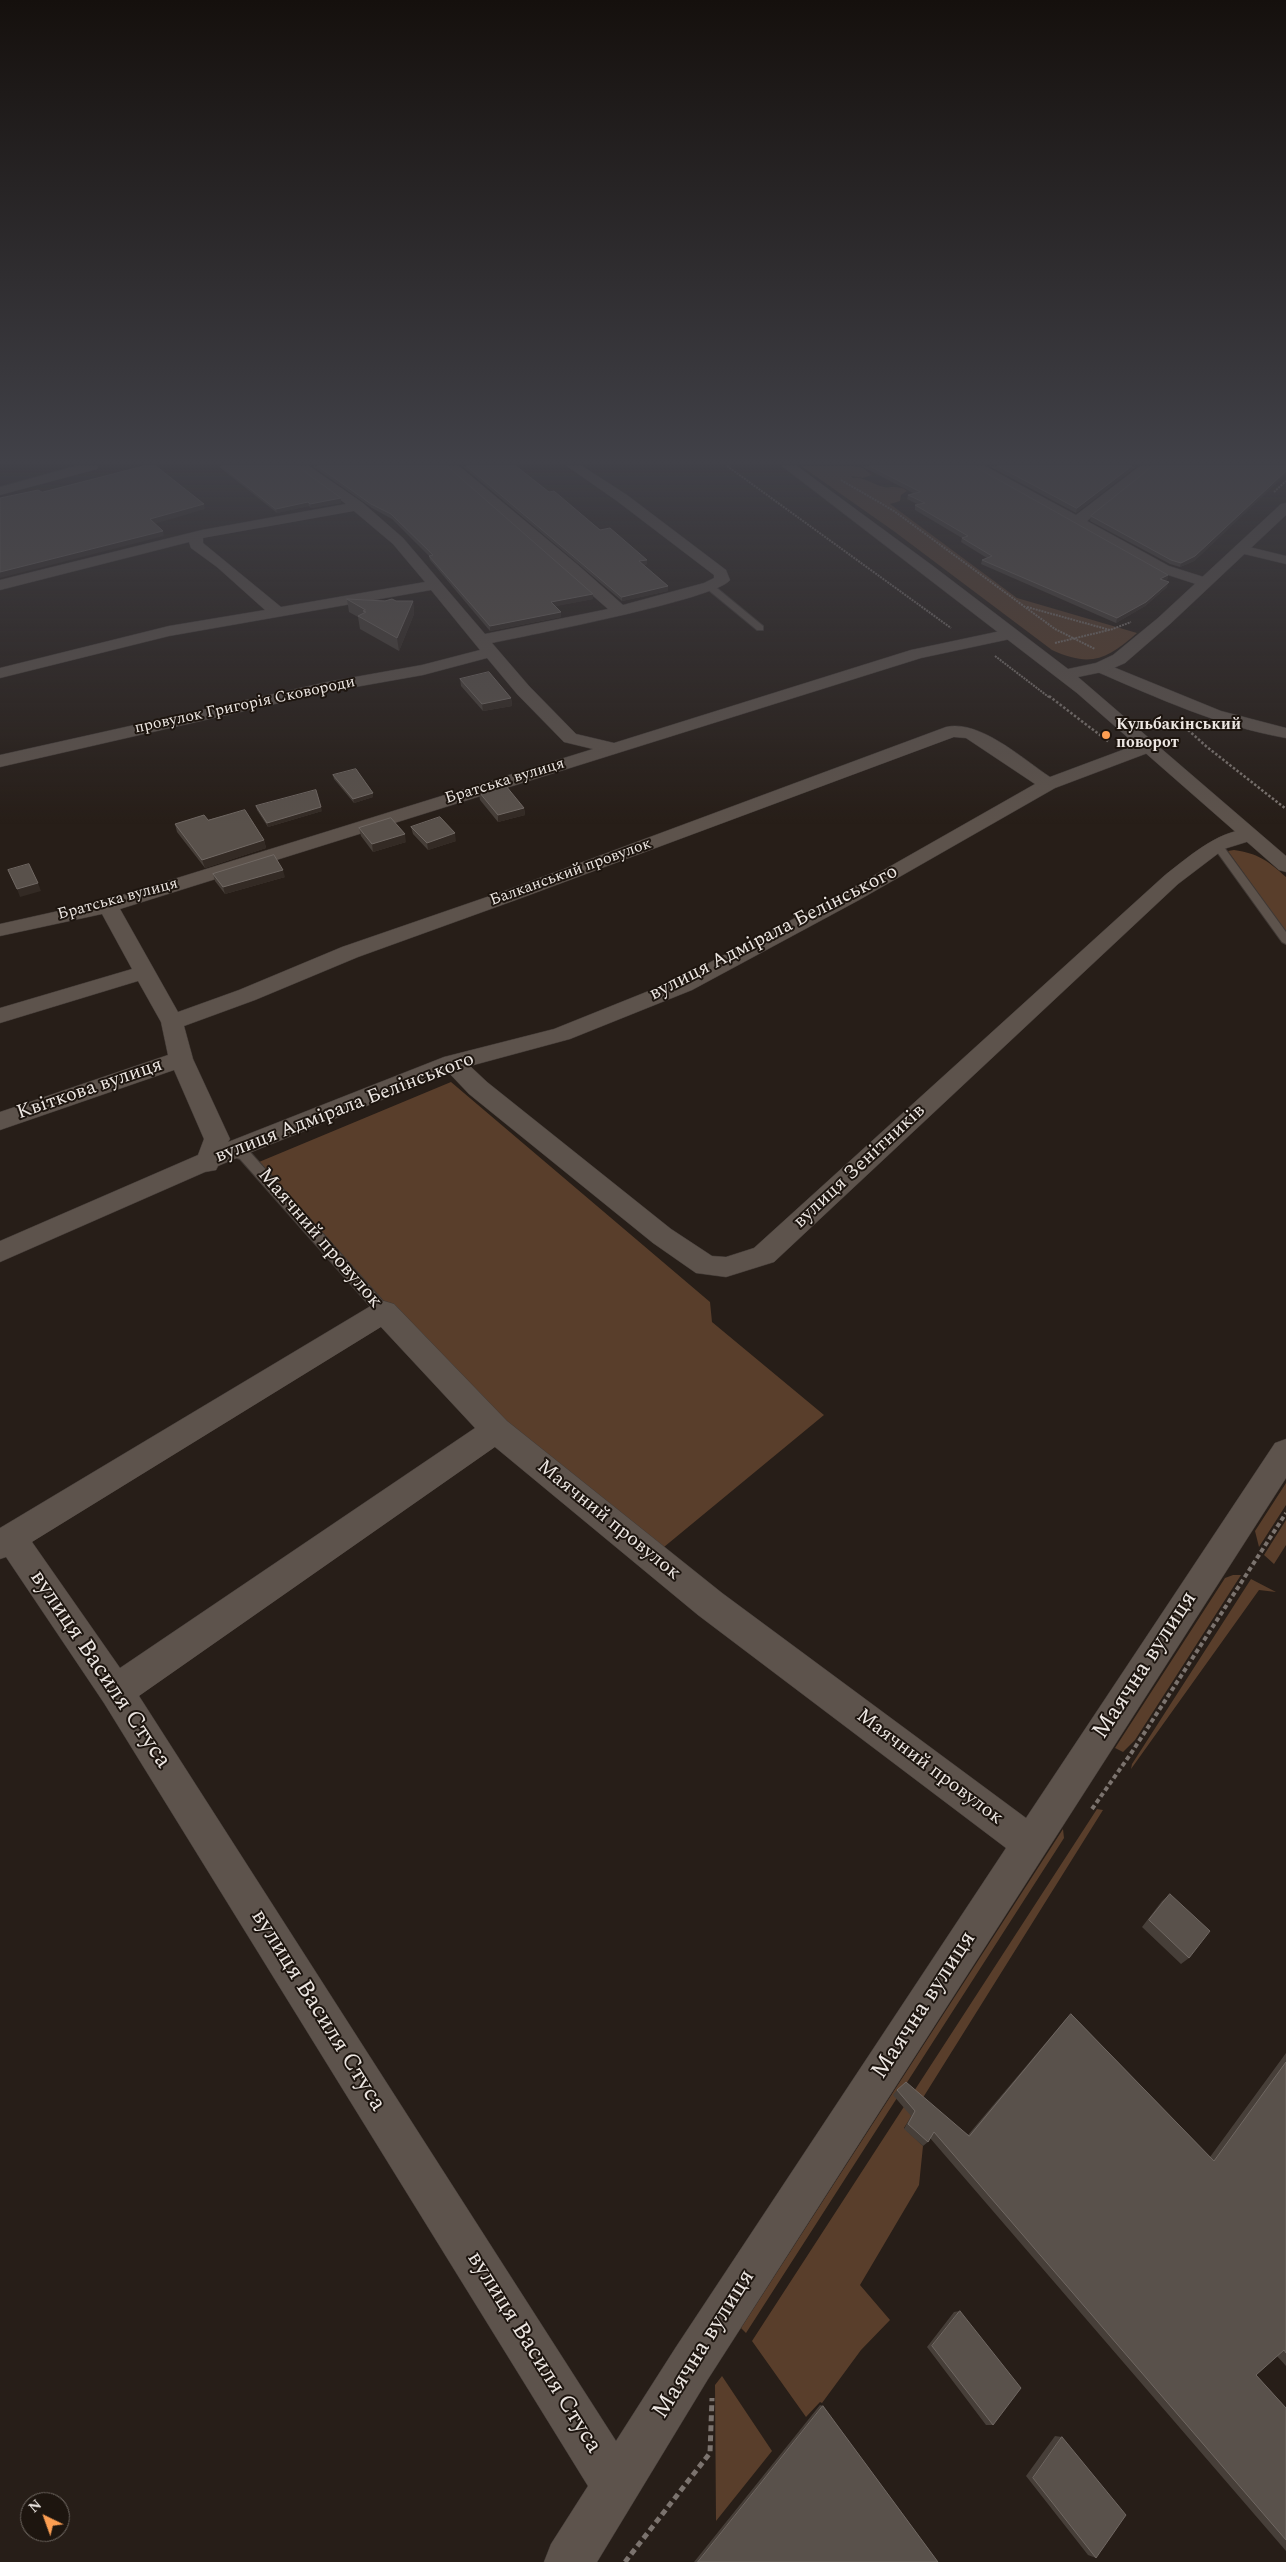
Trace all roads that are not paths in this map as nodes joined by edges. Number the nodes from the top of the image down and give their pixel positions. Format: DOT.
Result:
graph roads {
  1 [pos="436,585"];
  2 [pos="247,586"];
  3 [pos="433,586"];
  4 [pos="592,586"];
  5 [pos="709,586"];
  6 [pos="948,586"];
  7 [pos="1201,586"];
  8 [pos="276,611"];
  9 [pos="620,611"];
  10 [pos="760,628"];
  11 [pos="1010,634"];
  12 [pos="486,646"];
  13 [pos="1101,667"];
  14 [pos="0,673"];
  15 [pos="1064,675"];
  16 [pos="1083,689"];
  17 [pos="1286,733"];
  18 [pos="570,738"];
  19 [pos="1147,746"];
  20 [pos="614,748"];
  21 [pos="0,761"];
  22 [pos="570,762"];
  23 [pos="1048,784"];
  24 [pos="1273,831"];
  25 [pos="1250,835"];
  26 [pos="1217,845"];
  27 [pos="1286,866"];
  28 [pos="108,906"];
  29 [pos="0,930"];
  30 [pos="1286,940"];
  31 [pos="144,972"];
  32 [pos="0,1016"];
  33 [pos="172,1022"];
  34 [pos="181,1059"];
  35 [pos="452,1063"];
  36 [pos="0,1121"];
  37 [pos="230,1152"];
  38 [pos="206,1164"];
  39 [pos="0,1252"];
  40 [pos="384,1312"];
  41 [pos="496,1430"];
  42 [pos="1286,1452"];
  43 [pos="6,1542"];
  44 [pos="116,1691"];
  45 [pos="1031,1844"];
  46 [pos="617,2487"];
  47 [pos="570,2562"];
  1 -- 12 [label="street"];
  2 -- 8 [label="street"];
  3 -- 8 [label="street"];
  4 -- 9 [label="street"];
  5 -- 9 [label="street, провулок Григорія Сковороди"];
  5 -- 10 [label="lane"];
  6 -- 11 [label="street"];
  7 -- 13 [label="street"];
  8 -- 14 [label="street"];
  9 -- 12 [label="street, провулок Григорія Сковороди"];
  11 -- 15 [label="street"];
  11 -- 20 [label="street, Братська вулиця"];
  12 -- 18 [label="street"];
  12 -- 21 [label="street, провулок Григорія Сковороди"];
  13 -- 15 [label="street"];
  13 -- 17 [label="street"];
  15 -- 16 [label="street"];
  16 -- 19 [label="street"];
  16 -- 24 [label="street"];
  18 -- 20 [label="street"];
  18 -- 22 [label="street"];
  19 -- 23 [label="street, вулиця Адмірала Белінського"];
  19 -- 25 [label="street"];
  20 -- 22 [label="street, Братська вулиця"];
  22 -- 28 [label="street, Братська вулиця"];
  23 -- 33 [label="street, Балканський провулок"];
  23 -- 35 [label="street, вулиця Адмірала Белінського"];
  25 -- 26 [label="street, вулиця Зенітників"];
  25 -- 27 [label="street"];
  26 -- 30 [label="lane"];
  26 -- 35 [label="street, вулиця Зенітників"];
  28 -- 29 [label="street, Братська вулиця"];
  28 -- 31 [label="street"];
  31 -- 32 [label="street"];
  31 -- 33 [label="street"];
  33 -- 34 [label="street"];
  34 -- 36 [label="street, Квіткова вулиця"];
  34 -- 38 [label="street"];
  35 -- 37 [label="street, вулиця Адмірала Белінського"];
  37 -- 38 [label="street, вулиця Адмірала Белінського"];
  37 -- 40 [label="lane, Маячний провулок"];
  38 -- 39 [label="street, вулиця Адмірала Белінського"];
  40 -- 41 [label="street, Маячний провулок"];
  40 -- 43 [label="street, вулиця Василя Стуса"];
  41 -- 44 [label="street"];
  41 -- 45 [label="street, Маячний провулок"];
  42 -- 45 [label="street, Маячна вулиця"];
  43 -- 44 [label="street, вулиця Василя Стуса"];
  44 -- 46 [label="street, вулиця Василя Стуса"];
  45 -- 46 [label="street, Маячна вулиця"];
  46 -- 47 [label="street, Маячна вулиця"];
}
